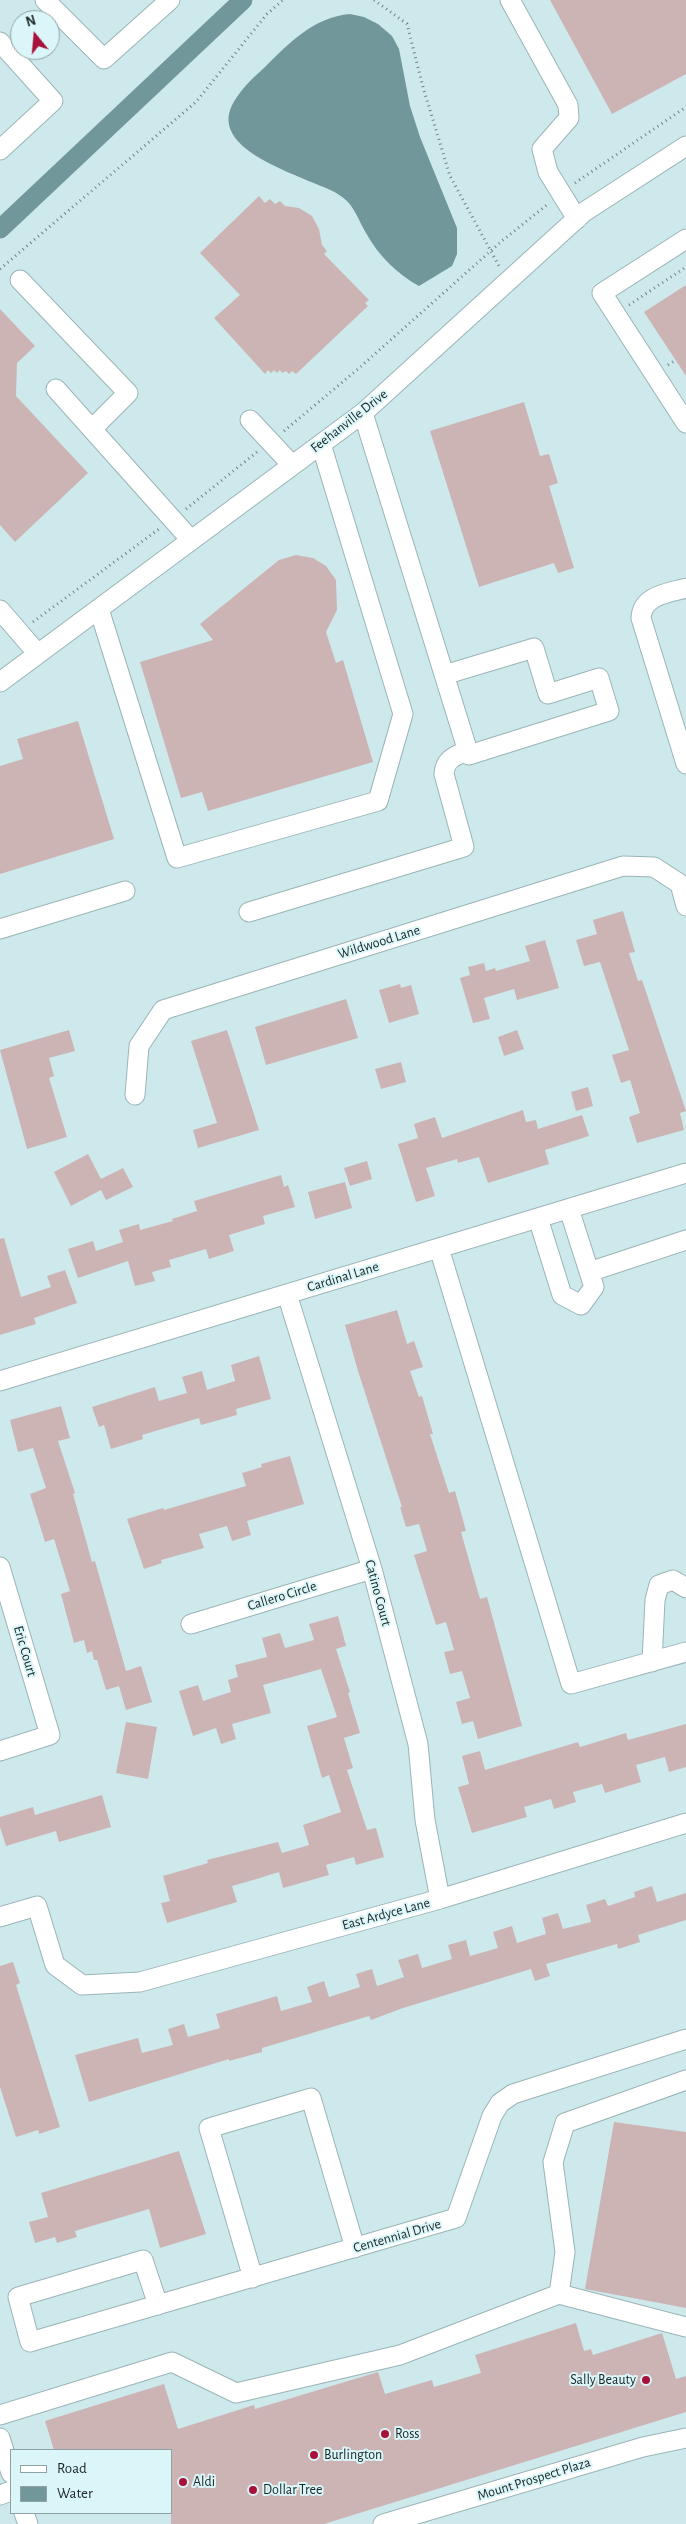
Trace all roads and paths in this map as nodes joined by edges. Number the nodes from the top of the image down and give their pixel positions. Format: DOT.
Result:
graph roads {
  1 [pos="45,0"];
  2 [pos="170,0"];
  3 [pos="283,0"];
  4 [pos="374,0"];
  5 [pos="510,0"];
  6 [pos="0,42"];
  7 [pos="686,106"];
  8 [pos="686,146"];
  9 [pos="0,150"];
  10 [pos="561,194"];
  11 [pos="576,219"];
  12 [pos="686,239"];
  13 [pos="490,252"];
  14 [pos="686,268"];
  15 [pos="0,269"];
  16 [pos="20,280"];
  17 [pos="507,282"];
  18 [pos="624,308"];
  19 [pos="56,389"];
  20 [pos="363,413"];
  21 [pos="250,420"];
  22 [pos="686,423"];
  23 [pos="92,429"];
  24 [pos="270,442"];
  25 [pos="321,444"];
  26 [pos="292,465"];
  27 [pos="173,518"];
  28 [pos="191,540"];
  29 [pos="686,588"];
  30 [pos="99,609"];
  31 [pos="0,610"];
  32 [pos="20,632"];
  33 [pos="38,654"];
  34 [pos="444,675"];
  35 [pos="0,682"];
  36 [pos="468,750"];
  37 [pos="686,764"];
  38 [pos="124,891"];
  39 [pos="686,906"];
  40 [pos="249,912"];
  41 [pos="0,929"];
  42 [pos="135,1095"];
  43 [pos="686,1173"];
  44 [pos="569,1209"];
  45 [pos="538,1218"];
  46 [pos="686,1240"];
  47 [pos="439,1248"];
  48 [pos="589,1272"];
  49 [pos="287,1294"];
  50 [pos="0,1382"];
  51 [pos="0,1567"];
  52 [pos="372,1569"];
  53 [pos="686,1588"];
  54 [pos="191,1624"];
  55 [pos="686,1652"];
  56 [pos="652,1662"];
  57 [pos="0,1751"];
  58 [pos="686,1823"];
  59 [pos="440,1899"];
  60 [pos="0,1916"];
  61 [pos="686,2039"];
  62 [pos="686,2080"];
  63 [pos="666,2087"];
  64 [pos="686,2091"];
  65 [pos="355,2248"];
  66 [pos="253,2278"];
  67 [pos="559,2294"];
  68 [pos="158,2305"];
  69 [pos="686,2327"];
  70 [pos="0,2415"];
  71 [pos="0,2438"];
  72 [pos="686,2438"];
  73 [pos="10,2470"];
  74 [pos="404,2521"];
  75 [pos="383,2524"];
  1 -- 2 [label="street"];
  3 -- 15 [label="path"];
  4 -- 13 [label="path"];
  5 -- 10 [label="street"];
  6 -- 9 [label="street"];
  7 -- 10 [label="path"];
  8 -- 11 [label="street, Feehanville Drive"];
  10 -- 11 [label="street"];
  10 -- 13 [label="path"];
  11 -- 17 [label="street, Feehanville Drive"];
  12 -- 22 [label="street"];
  13 -- 17 [label="path"];
  13 -- 24 [label="path"];
  14 -- 18 [label="path"];
  16 -- 23 [label="street"];
  17 -- 20 [label="street, Feehanville Drive"];
  19 -- 23 [label="street"];
  20 -- 25 [label="street, Feehanville Drive"];
  20 -- 34 [label="street"];
  21 -- 24 [label="street"];
  23 -- 27 [label="street"];
  24 -- 26 [label="street"];
  24 -- 27 [label="path"];
  25 -- 26 [label="street, Feehanville Drive"];
  25 -- 30 [label="street"];
  26 -- 28 [label="street, Feehanville Drive"];
  27 -- 28 [label="street"];
  27 -- 32 [label="path"];
  28 -- 30 [label="street, Feehanville Drive"];
  29 -- 37 [label="street"];
  30 -- 33 [label="street, Feehanville Drive"];
  31 -- 32 [label="street"];
  32 -- 33 [label="street"];
  33 -- 35 [label="street, Feehanville Drive"];
  34 -- 36 [label="street"];
  34 -- 36 [label="street"];
  36 -- 40 [label="street"];
  38 -- 41 [label="street"];
  39 -- 42 [label="street, Wildwood Lane"];
  43 -- 44 [label="street, Cardinal Lane"];
  44 -- 45 [label="street, Cardinal Lane"];
  44 -- 48 [label="street"];
  45 -- 47 [label="street, Cardinal Lane"];
  45 -- 48 [label="street"];
  46 -- 48 [label="street"];
  47 -- 49 [label="street, Cardinal Lane"];
  47 -- 56 [label="street"];
  49 -- 50 [label="street, Cardinal Lane"];
  49 -- 52 [label="street, Catino Court"];
  51 -- 57 [label="street, Eric Court"];
  52 -- 54 [label="street, Callero Circle"];
  52 -- 59 [label="street, Catino Court"];
  53 -- 56 [label="street"];
  55 -- 56 [label="street"];
  58 -- 59 [label="street, East Ardyce Lane"];
  59 -- 60 [label="street, East Ardyce Lane"];
  61 -- 65 [label="street, Centennial Drive"];
  62 -- 63 [label="street"];
  63 -- 64 [label="street"];
  63 -- 67 [label="street"];
  65 -- 66 [label="street, Centennial Drive"];
  65 -- 66 [label="street"];
  66 -- 68 [label="street, Centennial Drive"];
  67 -- 69 [label="street"];
  67 -- 70 [label="street"];
  68 -- 68 [label="street, Centennial Drive"];
  71 -- 73 [label="street"];
  72 -- 74 [label="street, Mount Prospect Plaza"];
  74 -- 75 [label="street, Mount Prospect Plaza"];
}
